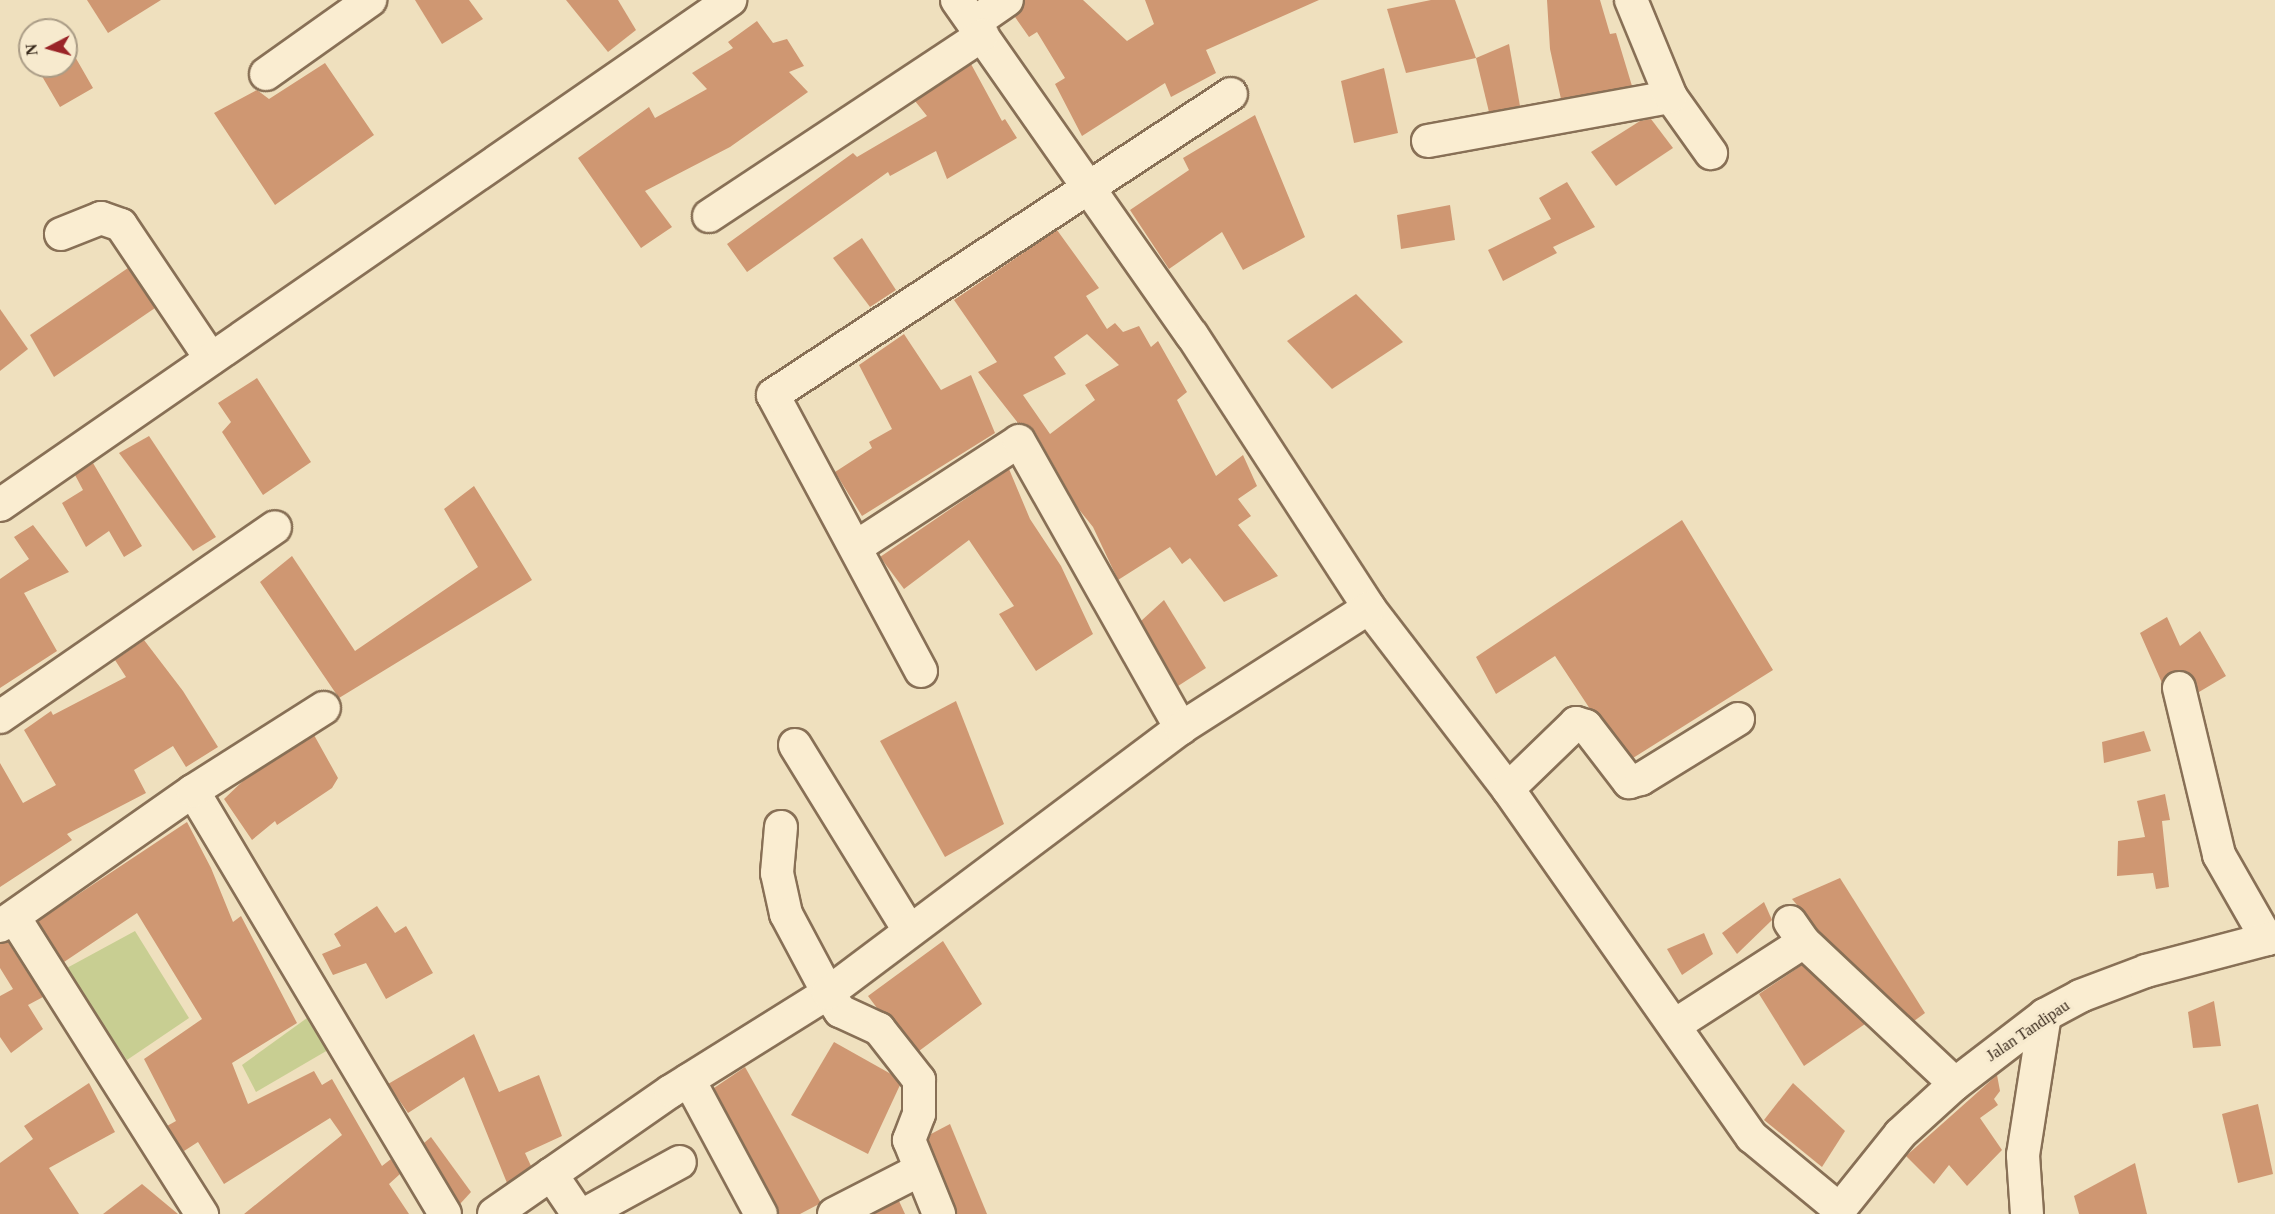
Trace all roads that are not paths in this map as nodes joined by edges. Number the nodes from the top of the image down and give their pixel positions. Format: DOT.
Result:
graph roads {
  1 [pos="370,0"];
  2 [pos="730,0"];
  3 [pos="1007,0"];
  4 [pos="1631,0"];
  5 [pos="971,19"];
  6 [pos="266,74"];
  7 [pos="1231,94"];
  8 [pos="1671,97"];
  9 [pos="1428,141"];
  10 [pos="1711,153"];
  11 [pos="1088,185"];
  12 [pos="709,216"];
  13 [pos="61,234"];
  14 [pos="211,359"];
  15 [pos="0,505"];
  16 [pos="275,527"];
  17 [pos="856,547"];
  18 [pos="1369,608"];
  19 [pos="921,671"];
  20 [pos="2179,688"];
  21 [pos="324,708"];
  22 [pos="0,717"];
  23 [pos="1738,719"];
  24 [pos="1181,728"];
  25 [pos="795,745"];
  26 [pos="1508,789"];
  27 [pos="193,791"];
  28 [pos="781,827"];
  29 [pos="7,921"];
  30 [pos="909,930"];
  31 [pos="2271,938"];
  32 [pos="828,993"];
  33 [pos="2045,1015"];
  34 [pos="1676,1025"];
  35 [pos="689,1080"];
  36 [pos="1955,1084"];
  37 [pos="681,1162"];
  38 [pos="920,1170"];
  39 [pos="552,1174"];
  40 [pos="1837,1212"];
  41 [pos="202,1214"];
  42 [pos="445,1214"];
  43 [pos="494,1214"];
  44 [pos="578,1214"];
  45 [pos="585,1214"];
  46 [pos="761,1214"];
  47 [pos="834,1214"];
  48 [pos="939,1214"];
  49 [pos="2026,1214"];
  1 -- 6 [label="street"];
  2 -- 14 [label="street"];
  3 -- 5 [label="street"];
  4 -- 8 [label="street"];
  5 -- 11 [label="street"];
  5 -- 12 [label="street"];
  7 -- 11 [label="street"];
  8 -- 9 [label="street"];
  8 -- 10 [label="street"];
  11 -- 17 [label="street"];
  11 -- 18 [label="street"];
  13 -- 14 [label="street"];
  14 -- 15 [label="street"];
  16 -- 22 [label="street"];
  17 -- 19 [label="street"];
  17 -- 24 [label="street"];
  18 -- 24 [label="street"];
  18 -- 26 [label="street"];
  20 -- 31 [label="street"];
  21 -- 27 [label="street"];
  23 -- 26 [label="street"];
  24 -- 30 [label="street"];
  25 -- 30 [label="street"];
  26 -- 34 [label="street"];
  27 -- 29 [label="street"];
  27 -- 42 [label="street"];
  28 -- 32 [label="street"];
  29 -- 41 [label="street"];
  30 -- 32 [label="street"];
  31 -- 33 [label="street, Jalan Tandipau"];
  32 -- 35 [label="street"];
  32 -- 38 [label="street"];
  33 -- 36 [label="street, Jalan Tandipau"];
  33 -- 49 [label="street"];
  34 -- 36 [label="street"];
  34 -- 40 [label="street"];
  35 -- 39 [label="street"];
  35 -- 46 [label="street"];
  36 -- 40 [label="street, Jalan Tandipau"];
  37 -- 45 [label="street"];
  38 -- 47 [label="street"];
  38 -- 48 [label="street"];
  39 -- 43 [label="street"];
  39 -- 44 [label="street"];
}
